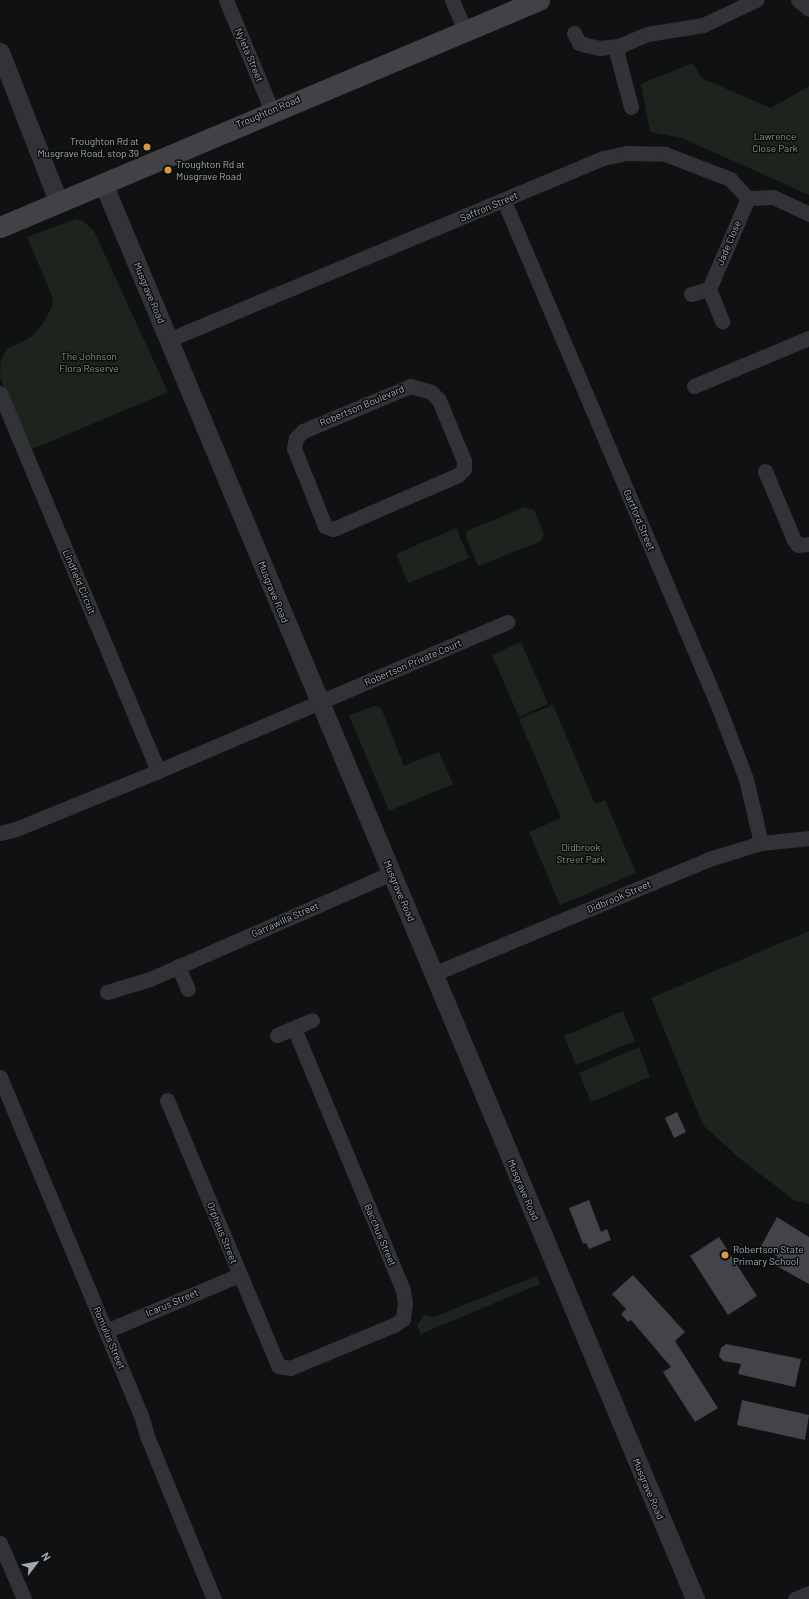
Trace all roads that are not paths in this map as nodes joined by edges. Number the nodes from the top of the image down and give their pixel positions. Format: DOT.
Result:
graph roads {
  1 [pos="226,0"];
  2 [pos="452,0"];
  3 [pos="539,0"];
  4 [pos="756,0"];
  5 [pos="798,0"];
  6 [pos="809,9"];
  7 [pos="465,31"];
  8 [pos="574,33"];
  9 [pos="619,46"];
  10 [pos="0,52"];
  11 [pos="631,108"];
  12 [pos="272,111"];
  13 [pos="103,183"];
  14 [pos="748,198"];
  15 [pos="504,201"];
  16 [pos="59,203"];
  17 [pos="809,214"];
  18 [pos="0,227"];
  19 [pos="709,289"];
  20 [pos="691,294"];
  21 [pos="722,321"];
  22 [pos="809,338"];
  23 [pos="168,340"];
  24 [pos="694,386"];
  25 [pos="0,393"];
  26 [pos="765,471"];
  27 [pos="325,526"];
  28 [pos="809,544"];
  29 [pos="508,622"];
  30 [pos="319,703"];
  31 [pos="158,771"];
  32 [pos="0,833"];
  33 [pos="809,838"];
  34 [pos="761,843"];
  35 [pos="391,873"];
  36 [pos="178,966"];
  37 [pos="433,974"];
  38 [pos="188,988"];
  39 [pos="106,992"];
  40 [pos="312,1020"];
  41 [pos="294,1028"];
  42 [pos="277,1035"];
  43 [pos="0,1077"];
  44 [pos="167,1100"];
  45 [pos="239,1275"];
  46 [pos="106,1331"];
  47 [pos="278,1366"];
  48 [pos="0,1542"];
  49 [pos="809,1593"];
  50 [pos="24,1599"];
  51 [pos="214,1599"];
  52 [pos="695,1599"];
  53 [pos="795,1599"];
  1 -- 12 [label="street, Nyleta Street"];
  2 -- 7 [label="street"];
  3 -- 7 [label="main road, Troughton Road"];
  4 -- 9 [label="street"];
  5 -- 6 [label="street"];
  7 -- 12 [label="main road, Troughton Road"];
  8 -- 9 [label="street"];
  9 -- 11 [label="street"];
  10 -- 16 [label="street"];
  12 -- 13 [label="main road, Troughton Road"];
  13 -- 16 [label="main road, Troughton Road"];
  13 -- 23 [label="street, Musgrave Road"];
  14 -- 15 [label="street, Saffron Street"];
  14 -- 17 [label="street"];
  14 -- 19 [label="street, Jade Close"];
  15 -- 23 [label="street, Saffron Street"];
  15 -- 34 [label="street, Gartford Street"];
  16 -- 18 [label="main road, Troughton Road"];
  19 -- 20 [label="street"];
  19 -- 21 [label="street"];
  22 -- 24 [label="street"];
  23 -- 30 [label="street, Musgrave Road"];
  25 -- 31 [label="street, Lindfield Circuit"];
  26 -- 28 [label="street"];
  27 -- 27 [label="street, Robertson Boulevard"];
  29 -- 30 [label="street, Robertson Private Court"];
  30 -- 31 [label="street"];
  30 -- 35 [label="street, Musgrave Road"];
  31 -- 32 [label="street"];
  33 -- 34 [label="street, Didbrook Street"];
  34 -- 37 [label="street, Didbrook Street"];
  35 -- 36 [label="street, Garrawilla Street"];
  35 -- 37 [label="street, Musgrave Road"];
  36 -- 38 [label="street"];
  36 -- 39 [label="street, Garrawilla Street"];
  37 -- 52 [label="street, Musgrave Road"];
  40 -- 41 [label="street"];
  41 -- 42 [label="street"];
  41 -- 47 [label="street, Bacchus Street"];
  43 -- 46 [label="street, Romulus Street"];
  44 -- 45 [label="street, Orpheus Street"];
  45 -- 46 [label="street, Icarus Street"];
  45 -- 47 [label="street, Orpheus Street"];
  46 -- 51 [label="street, Romulus Street"];
  48 -- 50 [label="street"];
  49 -- 53 [label="street"];
}
